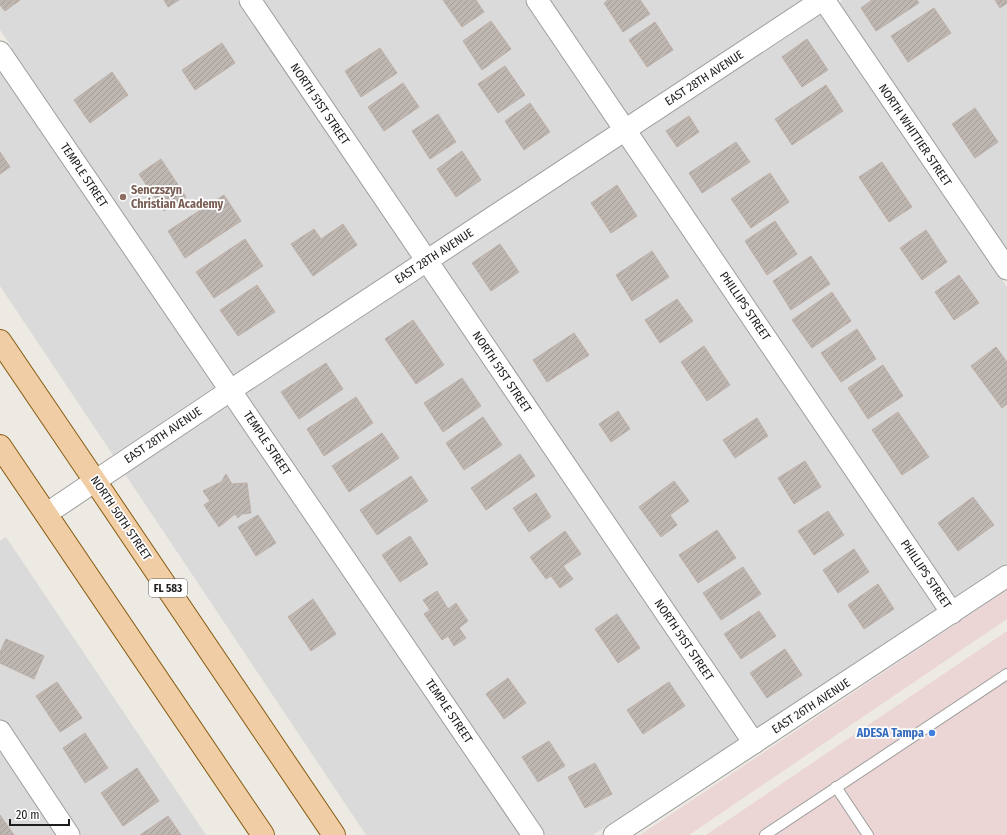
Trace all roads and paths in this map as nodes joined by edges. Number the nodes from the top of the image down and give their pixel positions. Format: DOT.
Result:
graph roads {
  1 [pos="250,0"];
  2 [pos="537,0"];
  3 [pos="823,0"];
  4 [pos="0,52"];
  5 [pos="625,130"];
  6 [pos="427,261"];
  7 [pos="1007,269"];
  8 [pos="0,341"];
  9 [pos="231,390"];
  10 [pos="0,446"];
  11 [pos="96,481"];
  12 [pos="46,514"];
  13 [pos="1007,576"];
  14 [pos="952,612"];
  15 [pos="1007,674"];
  16 [pos="0,731"];
  17 [pos="754,743"];
  18 [pos="836,787"];
  19 [pos="69,835"];
  20 [pos="263,835"];
  21 [pos="334,835"];
  22 [pos="533,835"];
  23 [pos="614,835"];
  24 [pos="764,835"];
  25 [pos="868,835"];
  1 -- 6 [label="street, NORTH 51ST STREET"];
  2 -- 5 [label="street, PHILLIPS STREET"];
  3 -- 5 [label="street, EAST 28TH AVENUE"];
  3 -- 7 [label="street, NORTH WHITTIER STREET"];
  4 -- 9 [label="street, TEMPLE STREET"];
  5 -- 6 [label="street, EAST 28TH AVENUE"];
  5 -- 14 [label="street, PHILLIPS STREET"];
  6 -- 9 [label="street, EAST 28TH AVENUE"];
  6 -- 17 [label="street, NORTH 51ST STREET"];
  8 -- 11 [label="main road, NORTH 50TH STREET / FL 583"];
  9 -- 11 [label="street, EAST 28TH AVENUE"];
  9 -- 22 [label="street, TEMPLE STREET"];
  10 -- 12 [label="main road"];
  11 -- 12 [label="street, EAST 28TH AVENUE"];
  11 -- 21 [label="main road, NORTH 50TH STREET / FL 583"];
  12 -- 20 [label="main road"];
  13 -- 14 [label="street, EAST 26TH AVENUE"];
  14 -- 17 [label="street, EAST 26TH AVENUE"];
  15 -- 18 [label="lane"];
  16 -- 19 [label="street"];
  17 -- 23 [label="street, EAST 26TH AVENUE"];
  18 -- 24 [label="lane"];
  18 -- 25 [label="lane"];
}
